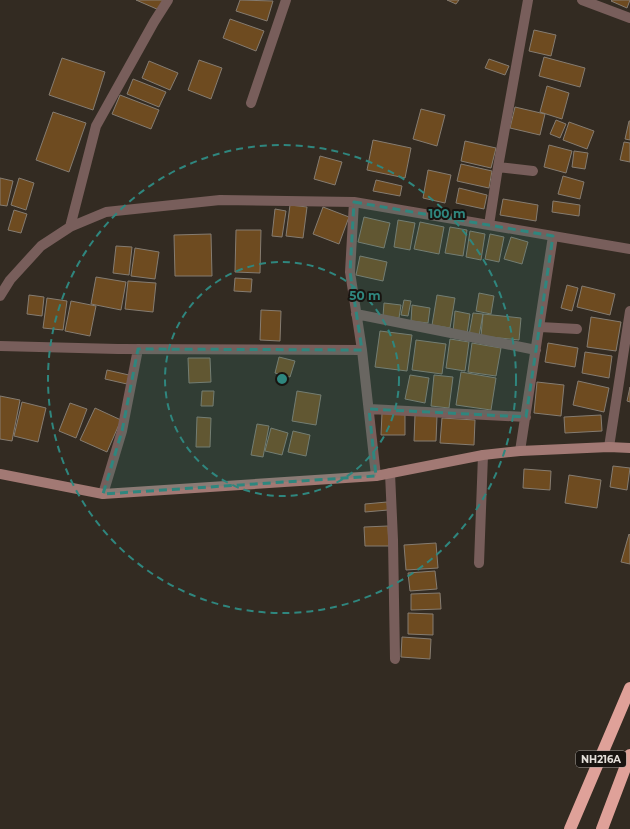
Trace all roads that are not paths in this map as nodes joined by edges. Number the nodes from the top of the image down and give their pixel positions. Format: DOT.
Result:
graph roads {
  1 [pos="168,0"];
  2 [pos="286,0"];
  3 [pos="528,0"];
  4 [pos="582,0"];
  5 [pos="630,18"];
  6 [pos="251,103"];
  7 [pos="498,167"];
  8 [pos="533,171"];
  9 [pos="354,202"];
  10 [pos="489,225"];
  11 [pos="70,227"];
  12 [pos="553,236"];
  13 [pos="630,249"];
  14 [pos="0,296"];
  15 [pos="630,311"];
  16 [pos="356,314"];
  17 [pos="540,327"];
  18 [pos="578,329"];
  19 [pos="0,346"];
  20 [pos="138,349"];
  21 [pos="362,350"];
  22 [pos="536,350"];
  23 [pos="368,409"];
  24 [pos="526,417"];
  25 [pos="609,447"];
  26 [pos="630,448"];
  27 [pos="520,451"];
  28 [pos="483,455"];
  29 [pos="390,473"];
  30 [pos="0,474"];
  31 [pos="376,476"];
  32 [pos="103,494"];
  33 [pos="479,563"];
  34 [pos="395,659"];
  35 [pos="630,688"];
  36 [pos="630,755"];
  37 [pos="570,829"];
  38 [pos="602,829"];
  1 -- 11 [label="street"];
  2 -- 6 [label="street"];
  3 -- 7 [label="street"];
  4 -- 5 [label="street"];
  7 -- 8 [label="street"];
  7 -- 10 [label="street"];
  9 -- 10 [label="street"];
  9 -- 11 [label="street"];
  9 -- 16 [label="street"];
  10 -- 12 [label="street"];
  11 -- 14 [label="street"];
  12 -- 13 [label="street"];
  12 -- 17 [label="street"];
  15 -- 25 [label="street"];
  16 -- 21 [label="street"];
  16 -- 22 [label="street"];
  17 -- 18 [label="street"];
  17 -- 22 [label="street"];
  19 -- 20 [label="street"];
  20 -- 21 [label="street"];
  20 -- 32 [label="street"];
  21 -- 23 [label="street"];
  22 -- 24 [label="street"];
  23 -- 24 [label="street"];
  23 -- 31 [label="street"];
  24 -- 27 [label="street"];
  25 -- 26 [label="main road"];
  25 -- 27 [label="main road"];
  27 -- 28 [label="main road"];
  28 -- 29 [label="main road"];
  28 -- 33 [label="street"];
  29 -- 31 [label="main road"];
  29 -- 34 [label="street"];
  30 -- 32 [label="main road"];
  31 -- 32 [label="main road"];
  35 -- 37 [label="highway, NH216A"];
  36 -- 38 [label="highway, NH216A"];
}
